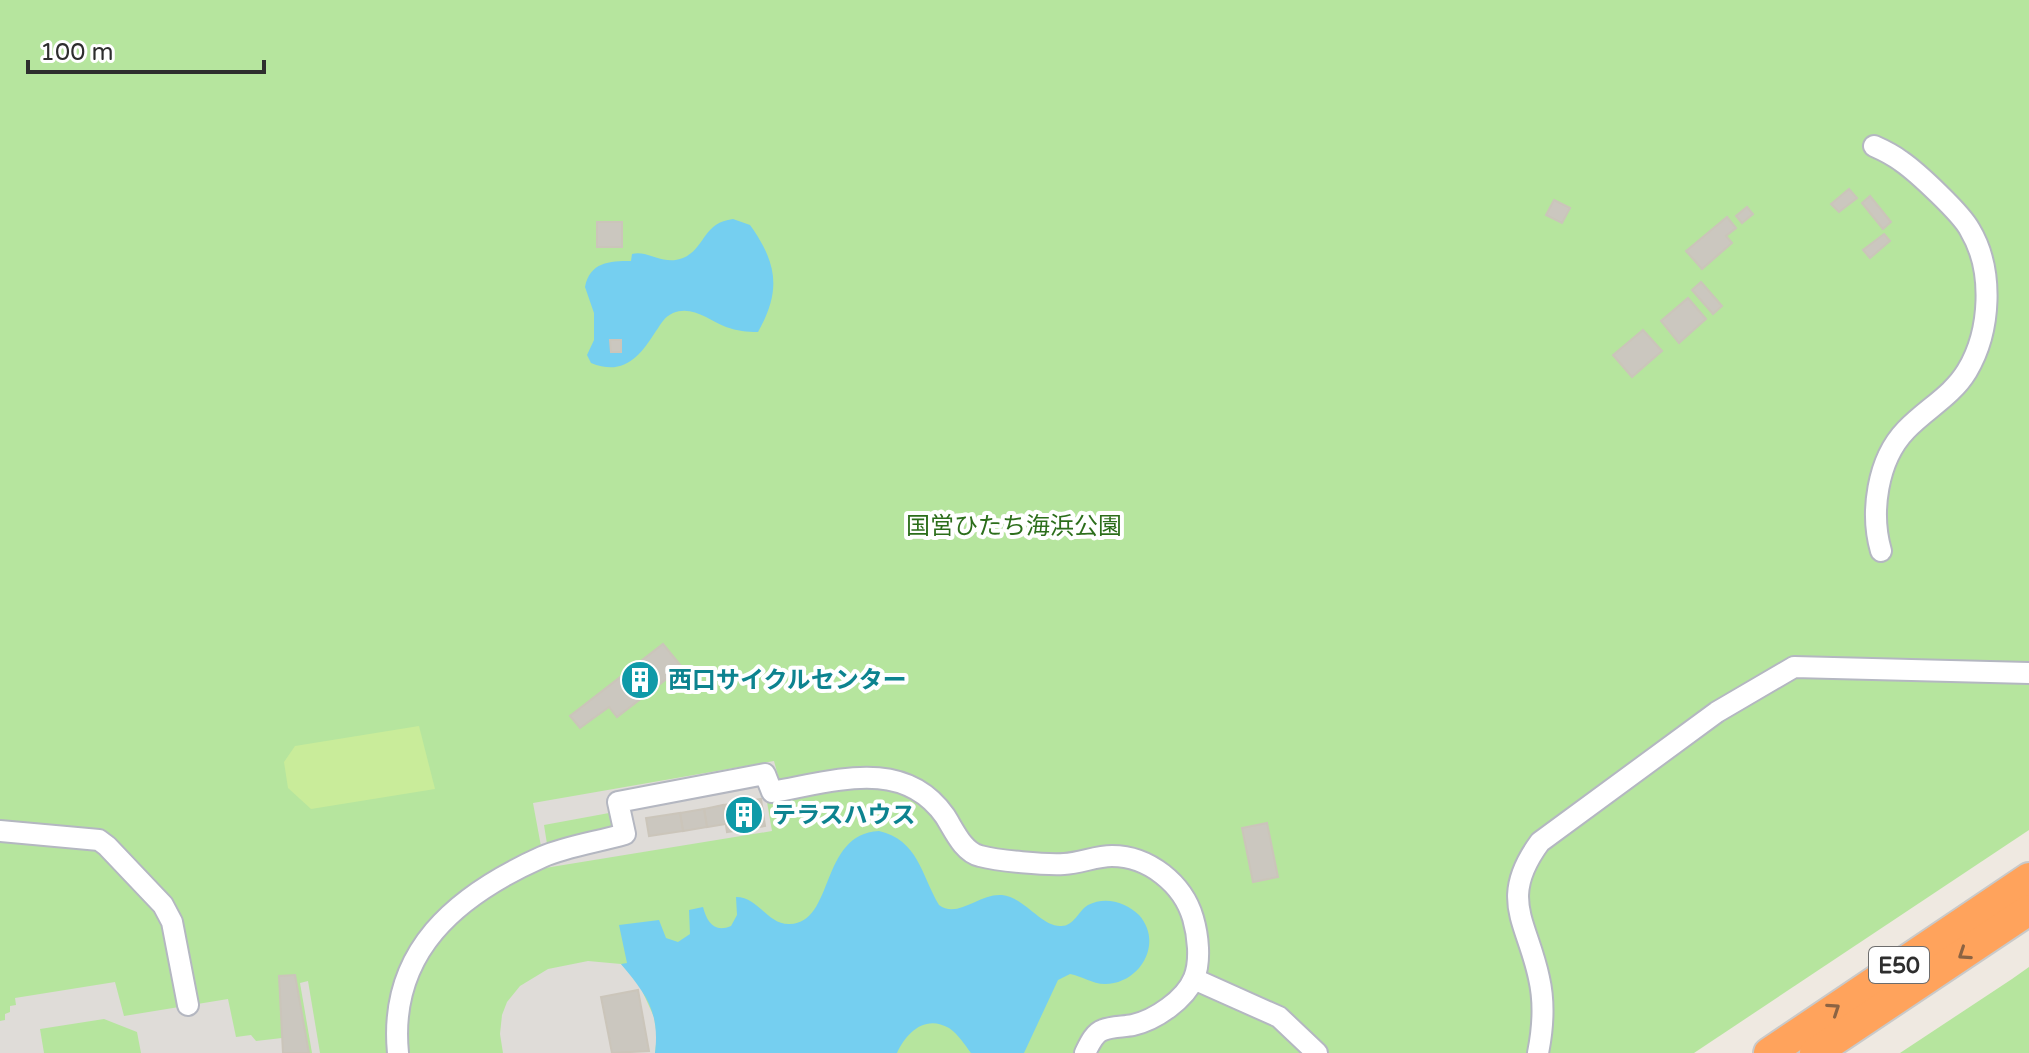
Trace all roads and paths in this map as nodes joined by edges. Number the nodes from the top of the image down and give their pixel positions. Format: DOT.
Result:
graph roads {
  1 [pos="1874,146"];
  2 [pos="1881,551"];
  3 [pos="2029,673"];
  4 [pos="0,831"];
  5 [pos="2029,878"];
  6 [pos="2029,910"];
  7 [pos="1194,979"];
  8 [pos="188,1005"];
  9 [pos="1086,1052"];
  10 [pos="398,1053"];
  11 [pos="1317,1053"];
  12 [pos="1538,1053"];
  13 [pos="1769,1053"];
  14 [pos="1815,1053"];
  1 -- 2 [label="street"];
  3 -- 12 [label="street"];
  4 -- 8 [label="street"];
  13 -- 5 [label="highway, E50, one-way"];
  6 -- 14 [label="highway, E50, one-way"];
  7 -- 9 [label="street"];
  7 -- 10 [label="street"];
  7 -- 11 [label="street"];
}
